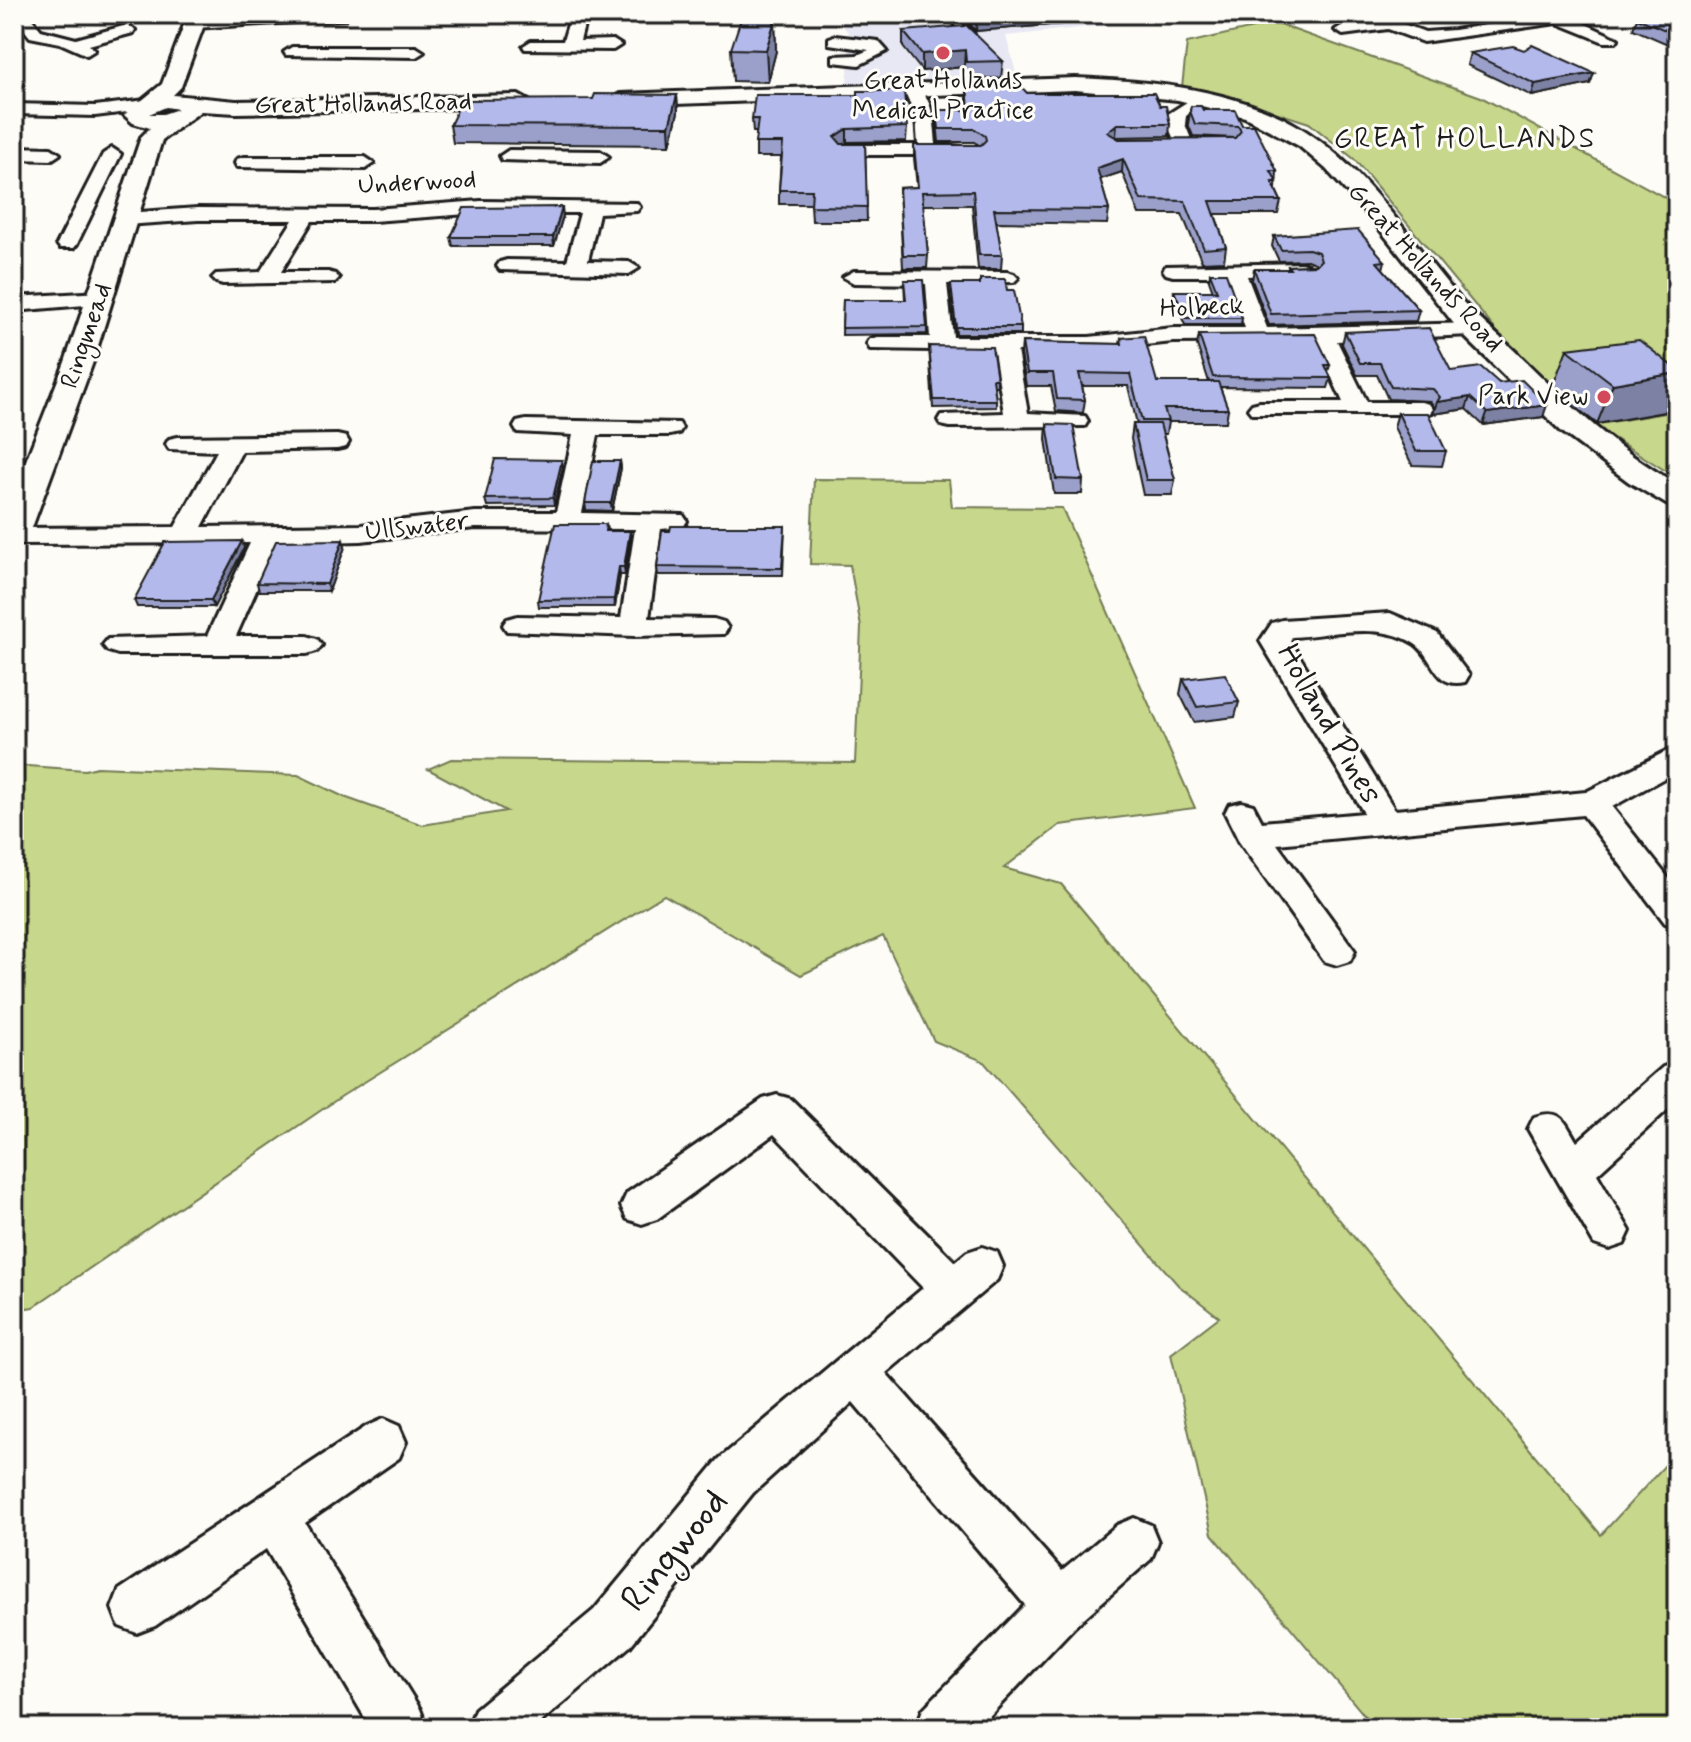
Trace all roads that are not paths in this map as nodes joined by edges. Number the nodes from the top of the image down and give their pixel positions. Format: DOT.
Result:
graph roads {
  1 [pos="344,14"];
  2 [pos="579,14"];
  3 [pos="953,14"];
  4 [pos="1489,14"];
  5 [pos="1584,14"];
  6 [pos="312,15"];
  7 [pos="1559,18"];
  8 [pos="196,19"];
  9 [pos="27,21"];
  10 [pos="829,24"];
  11 [pos="1511,25"];
  12 [pos="127,30"];
  13 [pos="1343,30"];
  14 [pos="355,31"];
  15 [pos="1476,32"];
  16 [pos="968,34"];
  17 [pos="1610,39"];
  18 [pos="835,41"];
  19 [pos="1497,42"];
  20 [pos="613,45"];
  21 [pos="531,46"];
  22 [pos="570,46"];
  23 [pos="341,51"];
  24 [pos="292,52"];
  25 [pos="416,52"];
  26 [pos="839,59"];
  27 [pos="913,91"];
  28 [pos="840,94"];
  29 [pos="1201,98"];
  30 [pos="603,100"];
  31 [pos="541,101"];
  32 [pos="180,105"];
  33 [pos="14,109"];
  34 [pos="145,116"];
  35 [pos="1157,144"];
  36 [pos="927,150"];
  37 [pos="847,151"];
  38 [pos="974,151"];
  39 [pos="14,153"];
  40 [pos="51,154"];
  41 [pos="112,154"];
  42 [pos="509,156"];
  43 [pos="600,157"];
  44 [pos="244,163"];
  45 [pos="283,163"];
  46 [pos="365,163"];
  47 [pos="546,171"];
  48 [pos="89,201"];
  49 [pos="532,207"];
  50 [pos="591,207"];
  51 [pos="630,207"];
  52 [pos="128,209"];
  53 [pos="251,214"];
  54 [pos="306,215"];
  55 [pos="67,244"];
  56 [pos="507,266"];
  57 [pos="576,267"];
  58 [pos="629,268"];
  59 [pos="1234,269"];
  60 [pos="1306,269"];
  61 [pos="1173,270"];
  62 [pos="854,277"];
  63 [pos="936,277"];
  64 [pos="223,278"];
  65 [pos="267,278"];
  66 [pos="328,278"];
  67 [pos="1007,278"];
  68 [pos="101,298"];
  69 [pos="14,304"];
  70 [pos="1471,328"];
  71 [pos="1258,334"];
  72 [pos="1323,334"];
  73 [pos="942,343"];
  74 [pos="878,344"];
  75 [pos="1004,344"];
  76 [pos="1260,409"];
  77 [pos="1358,409"];
  78 [pos="1421,409"];
  79 [pos="1017,418"];
  80 [pos="950,420"];
  81 [pos="1076,421"];
  82 [pos="526,427"];
  83 [pos="587,427"];
  84 [pos="670,428"];
  85 [pos="337,442"];
  86 [pos="234,443"];
  87 [pos="178,444"];
  88 [pos="1677,497"];
  89 [pos="567,520"];
  90 [pos="14,534"];
  91 [pos="185,534"];
  92 [pos="267,535"];
  93 [pos="517,625"];
  94 [pos="634,627"];
  95 [pos="714,628"];
  96 [pos="118,645"];
  97 [pos="307,645"];
  98 [pos="217,646"];
  99 [pos="1454,675"];
  100 [pos="1677,757"];
  101 [pos="1591,803"];
  102 [pos="1385,821"];
  103 [pos="1677,914"];
  104 [pos="1337,951"];
  105 [pos="1677,1078"];
  106 [pos="1548,1129"];
  107 [pos="1574,1170"];
  108 [pos="642,1206"];
  109 [pos="1609,1231"];
  110 [pos="855,1371"];
  111 [pos="383,1442"];
  112 [pos="274,1516"];
  113 [pos="1134,1542"];
  114 [pos="1059,1606"];
  115 [pos="137,1608"];
  116 [pos="401,1728"];
  117 [pos="494,1728"];
  118 [pos="942,1728"];
  1 -- 6 [label="street"];
  2 -- 22 [label="street"];
  3 -- 16 [label="street"];
  4 -- 11 [label="street"];
  5 -- 7 [label="street"];
  6 -- 8 [label="street"];
  7 -- 11 [label="street"];
  7 -- 17 [label="street"];
  8 -- 32 [label="street"];
  9 -- 12 [label="street"];
  10 -- 18 [label="street"];
  11 -- 15 [label="street"];
  13 -- 15 [label="street"];
  14 -- 23 [label="street"];
  15 -- 19 [label="street"];
  18 -- 26 [label="street"];
  18 -- 26 [label="street"];
  20 -- 22 [label="street"];
  21 -- 22 [label="street"];
  23 -- 24 [label="street"];
  23 -- 25 [label="street"];
  26 -- 28 [label="street"];
  27 -- 28 [label="street, Great Hollands Road"];
  27 -- 29 [label="street, Great Hollands Road"];
  27 -- 36 [label="street"];
  28 -- 30 [label="street, Great Hollands Road"];
  29 -- 35 [label="street"];
  29 -- 70 [label="street, Great Hollands Road"];
  31 -- 32 [label="street, Great Hollands Road"];
  32 -- 34 [label="street"];
  32 -- 34 [label="street, Great Hollands Road"];
  33 -- 34 [label="street"];
  34 -- 52 [label="street, Ringmead"];
  36 -- 37 [label="street"];
  36 -- 38 [label="street"];
  39 -- 40 [label="street"];
  41 -- 48 [label="street"];
  42 -- 47 [label="street, Underwood"];
  43 -- 47 [label="street, Underwood"];
  44 -- 45 [label="street, Underwood"];
  45 -- 46 [label="street, Underwood"];
  45 -- 53 [label="street"];
  47 -- 49 [label="street"];
  48 -- 52 [label="street, Underwood"];
  48 -- 55 [label="street"];
  49 -- 50 [label="street, Underwood"];
  49 -- 54 [label="street, Underwood"];
  50 -- 51 [label="street, Underwood"];
  50 -- 57 [label="street"];
  52 -- 53 [label="street, Underwood"];
  52 -- 68 [label="street, Ringmead"];
  53 -- 54 [label="street, Underwood"];
  54 -- 65 [label="street"];
  56 -- 57 [label="street"];
  57 -- 58 [label="street"];
  59 -- 60 [label="street, Holbeck"];
  59 -- 61 [label="street, Holbeck"];
  59 -- 71 [label="street, Holbeck"];
  62 -- 63 [label="street"];
  63 -- 67 [label="street"];
  63 -- 73 [label="street"];
  64 -- 65 [label="street"];
  65 -- 66 [label="street"];
  68 -- 69 [label="street"];
  68 -- 90 [label="street, Ringmead"];
  70 -- 72 [label="street, Holbeck"];
  70 -- 88 [label="street, Great Hollands Road"];
  71 -- 72 [label="street, Holbeck"];
  71 -- 75 [label="street, Holbeck"];
  72 -- 77 [label="street"];
  73 -- 74 [label="street, Holbeck"];
  73 -- 75 [label="street, Holbeck"];
  75 -- 79 [label="street"];
  76 -- 77 [label="street"];
  77 -- 78 [label="street"];
  79 -- 80 [label="street"];
  79 -- 81 [label="street"];
  82 -- 83 [label="street"];
  83 -- 84 [label="street"];
  83 -- 89 [label="street"];
  85 -- 86 [label="street"];
  86 -- 87 [label="street"];
  86 -- 91 [label="street"];
  89 -- 92 [label="street, Ullswater"];
  89 -- 94 [label="street, Ullswater"];
  90 -- 91 [label="street, Ullswater"];
  91 -- 92 [label="street, Ullswater"];
  92 -- 98 [label="street"];
  93 -- 94 [label="street"];
  94 -- 95 [label="street"];
  96 -- 98 [label="street"];
  97 -- 98 [label="street"];
  99 -- 102 [label="street, Holland Pines"];
  100 -- 101 [label="street, Holland Pines"];
  101 -- 102 [label="street, Holland Pines"];
  101 -- 103 [label="street"];
  102 -- 104 [label="street, Holland Pines"];
  105 -- 107 [label="street"];
  106 -- 107 [label="street"];
  107 -- 109 [label="street"];
  108 -- 110 [label="street, Ringwood"];
  110 -- 114 [label="street"];
  110 -- 117 [label="street, Ringwood"];
  111 -- 112 [label="street"];
  112 -- 115 [label="street"];
  112 -- 116 [label="street"];
  113 -- 114 [label="street"];
  114 -- 118 [label="street"];
}
